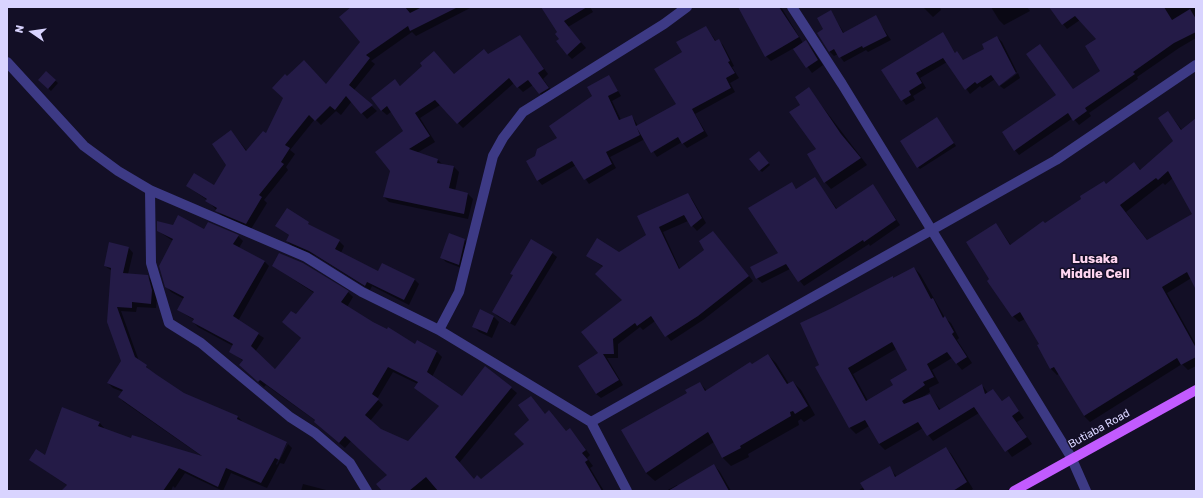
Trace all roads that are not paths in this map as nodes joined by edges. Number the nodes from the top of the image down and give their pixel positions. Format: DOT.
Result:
graph roads {
  1 [pos="688,7"];
  2 [pos="792,7"];
  3 [pos="7,62"];
  4 [pos="1196,65"];
  5 [pos="150,190"];
  6 [pos="931,230"];
  7 [pos="439,330"];
  8 [pos="1196,390"];
  9 [pos="591,422"];
  10 [pos="1071,457"];
  11 [pos="367,491"];
  12 [pos="627,491"];
  13 [pos="1014,491"];
  14 [pos="1086,491"];
  1 -- 7 [label="street"];
  2 -- 6 [label="street"];
  3 -- 5 [label="street"];
  4 -- 6 [label="street"];
  5 -- 7 [label="street"];
  5 -- 11 [label="street"];
  6 -- 9 [label="street"];
  6 -- 10 [label="street"];
  7 -- 9 [label="street"];
  8 -- 10 [label="main road, Butiaba Road"];
  9 -- 12 [label="street"];
  10 -- 13 [label="main road, Butiaba Road"];
  10 -- 14 [label="street"];
}
